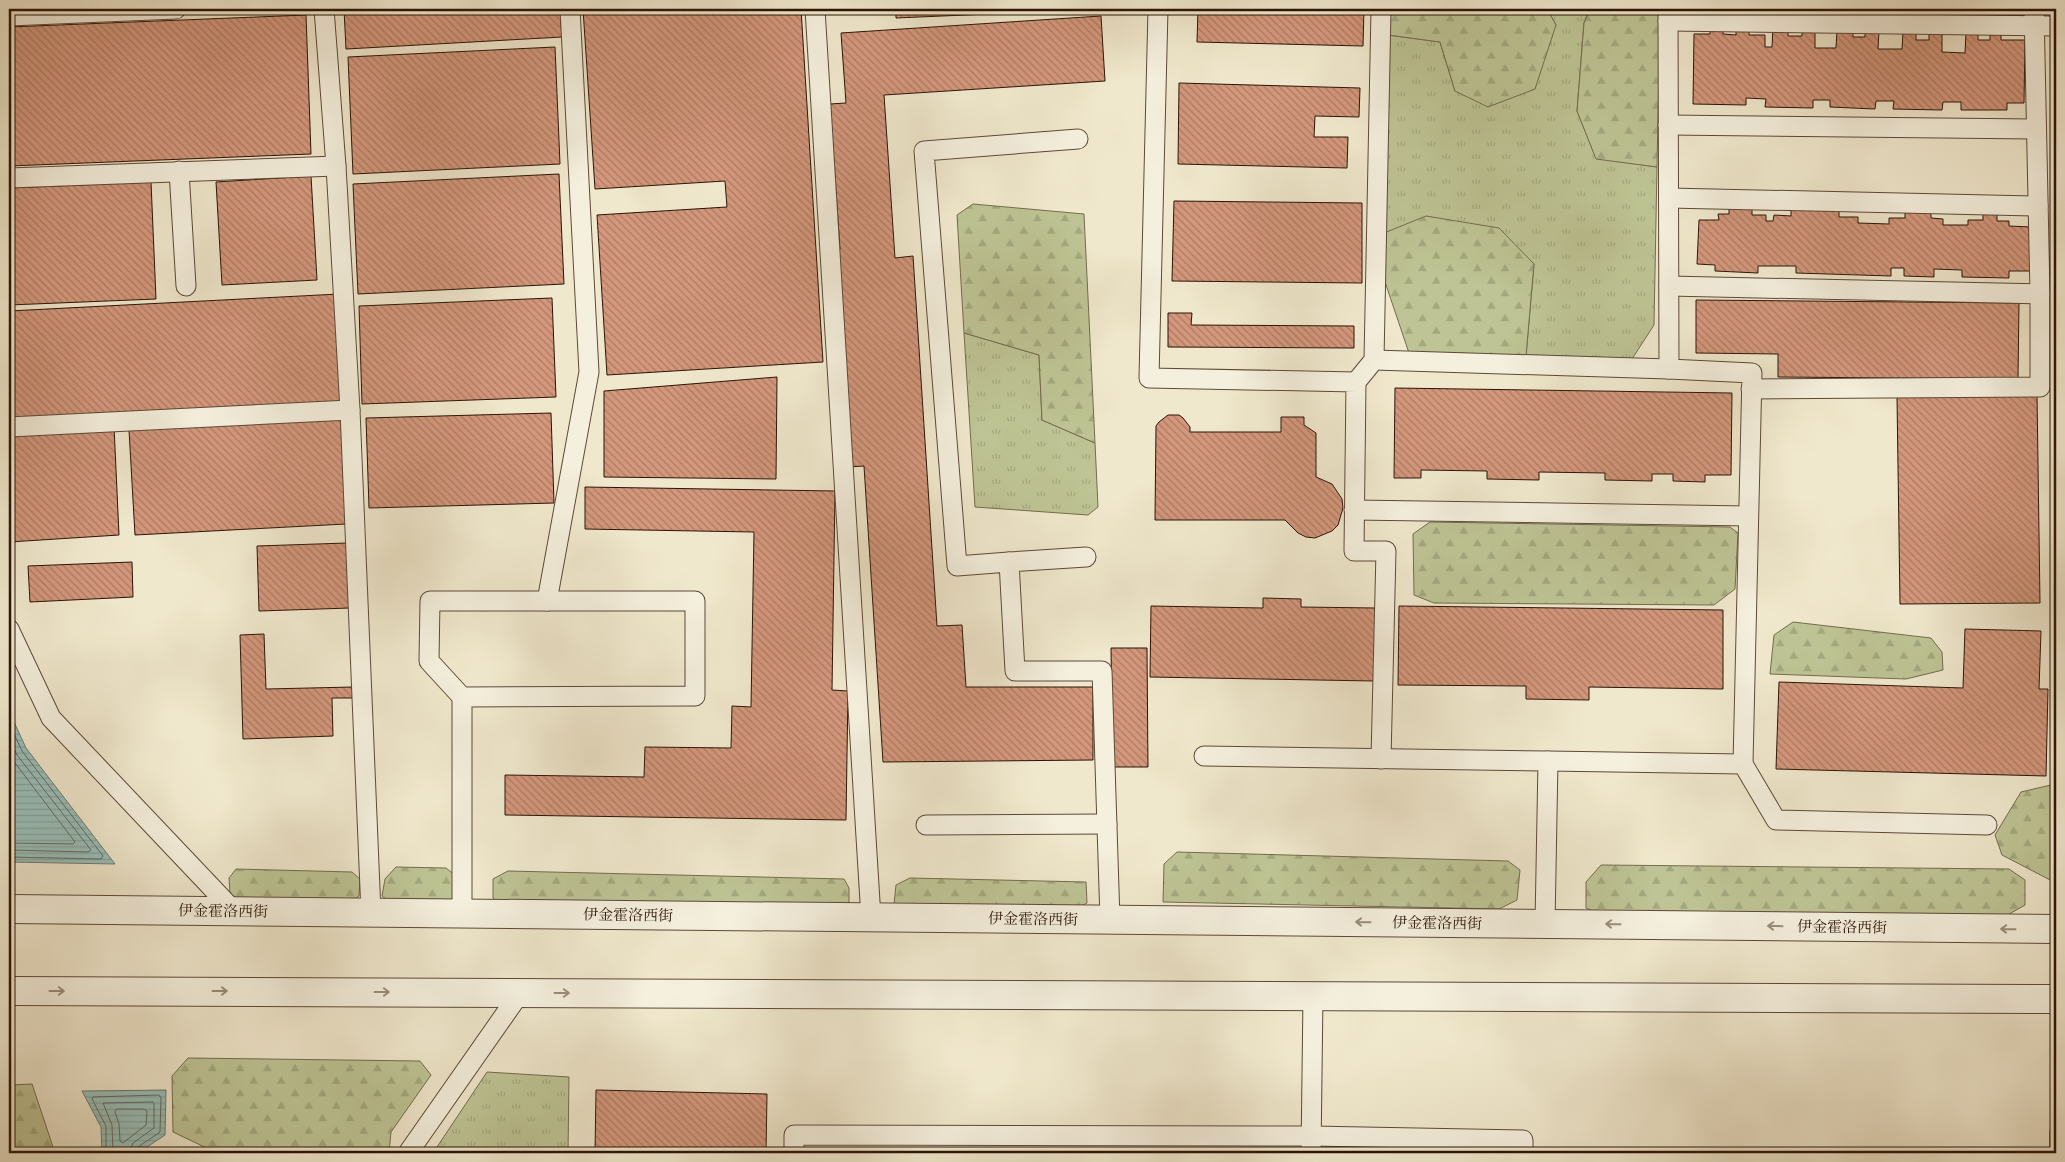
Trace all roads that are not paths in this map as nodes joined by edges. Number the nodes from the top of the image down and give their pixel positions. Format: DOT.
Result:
graph roads {
  1 [pos="176,9"];
  2 [pos="324,9"];
  3 [pos="570,9"];
  4 [pos="815,9"];
  5 [pos="1158,9"];
  6 [pos="1381,9"];
  7 [pos="1668,15"];
  8 [pos="9,16"];
  9 [pos="2034,18"];
  10 [pos="2056,26"];
  11 [pos="1668,125"];
  12 [pos="2036,129"];
  13 [pos="1078,139"];
  14 [pos="336,166"];
  15 [pos="180,171"];
  16 [pos="9,178"];
  17 [pos="1669,198"];
  18 [pos="2038,206"];
  19 [pos="186,286"];
  20 [pos="1669,286"];
  21 [pos="2040,294"];
  22 [pos="1374,360"];
  23 [pos="1669,369"];
  24 [pos="1356,382"];
  25 [pos="1751,389"];
  26 [pos="350,410"];
  27 [pos="9,426"];
  28 [pos="1354,510"];
  29 [pos="1748,516"];
  30 [pos="1086,557"];
  31 [pos="1009,562"];
  32 [pos="547,601"];
  33 [pos="9,629"];
  34 [pos="462,697"];
  35 [pos="1204,756"];
  36 [pos="1381,758"];
  37 [pos="1548,761"];
  38 [pos="1743,764"];
  39 [pos="1107,824"];
  40 [pos="926,825"];
  41 [pos="1987,825"];
  42 [pos="9,909"];
  43 [pos="234,912"];
  44 [pos="371,913"];
  45 [pos="462,914"];
  46 [pos="871,918"];
  47 [pos="1110,920"];
  48 [pos="1545,924"];
  49 [pos="2056,929"];
  50 [pos="9,991"];
  51 [pos="520,993"];
  52 [pos="1313,996"];
  53 [pos="2056,999"];
  54 [pos="1311,1145"];
  55 [pos="408,1153"];
  56 [pos="794,1153"];
  57 [pos="1523,1153"];
  1 -- 8 [label="lane"];
  2 -- 14 [label="lane"];
  3 -- 32 [label="lane"];
  4 -- 46 [label="lane"];
  5 -- 24 [label="lane"];
  6 -- 22 [label="lane"];
  7 -- 9 [label="lane"];
  7 -- 11 [label="lane"];
  9 -- 10 [label="lane"];
  9 -- 12 [label="lane"];
  11 -- 12 [label="lane"];
  11 -- 17 [label="lane"];
  12 -- 18 [label="lane"];
  13 -- 31 [label="lane"];
  14 -- 15 [label="lane"];
  14 -- 26 [label="lane"];
  15 -- 16 [label="lane"];
  15 -- 19 [label="lane"];
  17 -- 18 [label="lane"];
  17 -- 20 [label="lane"];
  18 -- 21 [label="lane"];
  20 -- 21 [label="lane"];
  20 -- 23 [label="lane"];
  21 -- 25 [label="lane"];
  22 -- 23 [label="lane"];
  22 -- 24 [label="lane"];
  23 -- 25 [label="lane"];
  24 -- 28 [label="lane"];
  25 -- 29 [label="lane"];
  26 -- 27 [label="lane"];
  26 -- 44 [label="lane"];
  28 -- 29 [label="lane"];
  28 -- 36 [label="lane"];
  29 -- 38 [label="lane"];
  30 -- 31 [label="lane"];
  31 -- 39 [label="lane"];
  32 -- 34 [label="lane"];
  32 -- 34 [label="lane"];
  33 -- 43 [label="lane"];
  34 -- 45 [label="lane"];
  35 -- 36 [label="lane"];
  36 -- 37 [label="lane"];
  37 -- 38 [label="lane"];
  37 -- 48 [label="lane"];
  38 -- 41 [label="lane"];
  39 -- 40 [label="lane"];
  39 -- 47 [label="lane"];
  42 -- 43 [label="street, 伊金霍洛西街"];
  43 -- 44 [label="street, 伊金霍洛西街"];
  44 -- 45 [label="street, 伊金霍洛西街"];
  45 -- 46 [label="street, 伊金霍洛西街"];
  46 -- 47 [label="street, 伊金霍洛西街"];
  48 -- 47 [label="street, 伊金霍洛西街, one-way"];
  49 -- 48 [label="street, 伊金霍洛西街, one-way"];
  50 -- 51 [label="street, one-way"];
  51 -- 52 [label="street, one-way"];
  51 -- 55 [label="lane"];
  52 -- 53 [label="street"];
  52 -- 54 [label="lane"];
  54 -- 56 [label="lane"];
  54 -- 57 [label="lane"];
}
